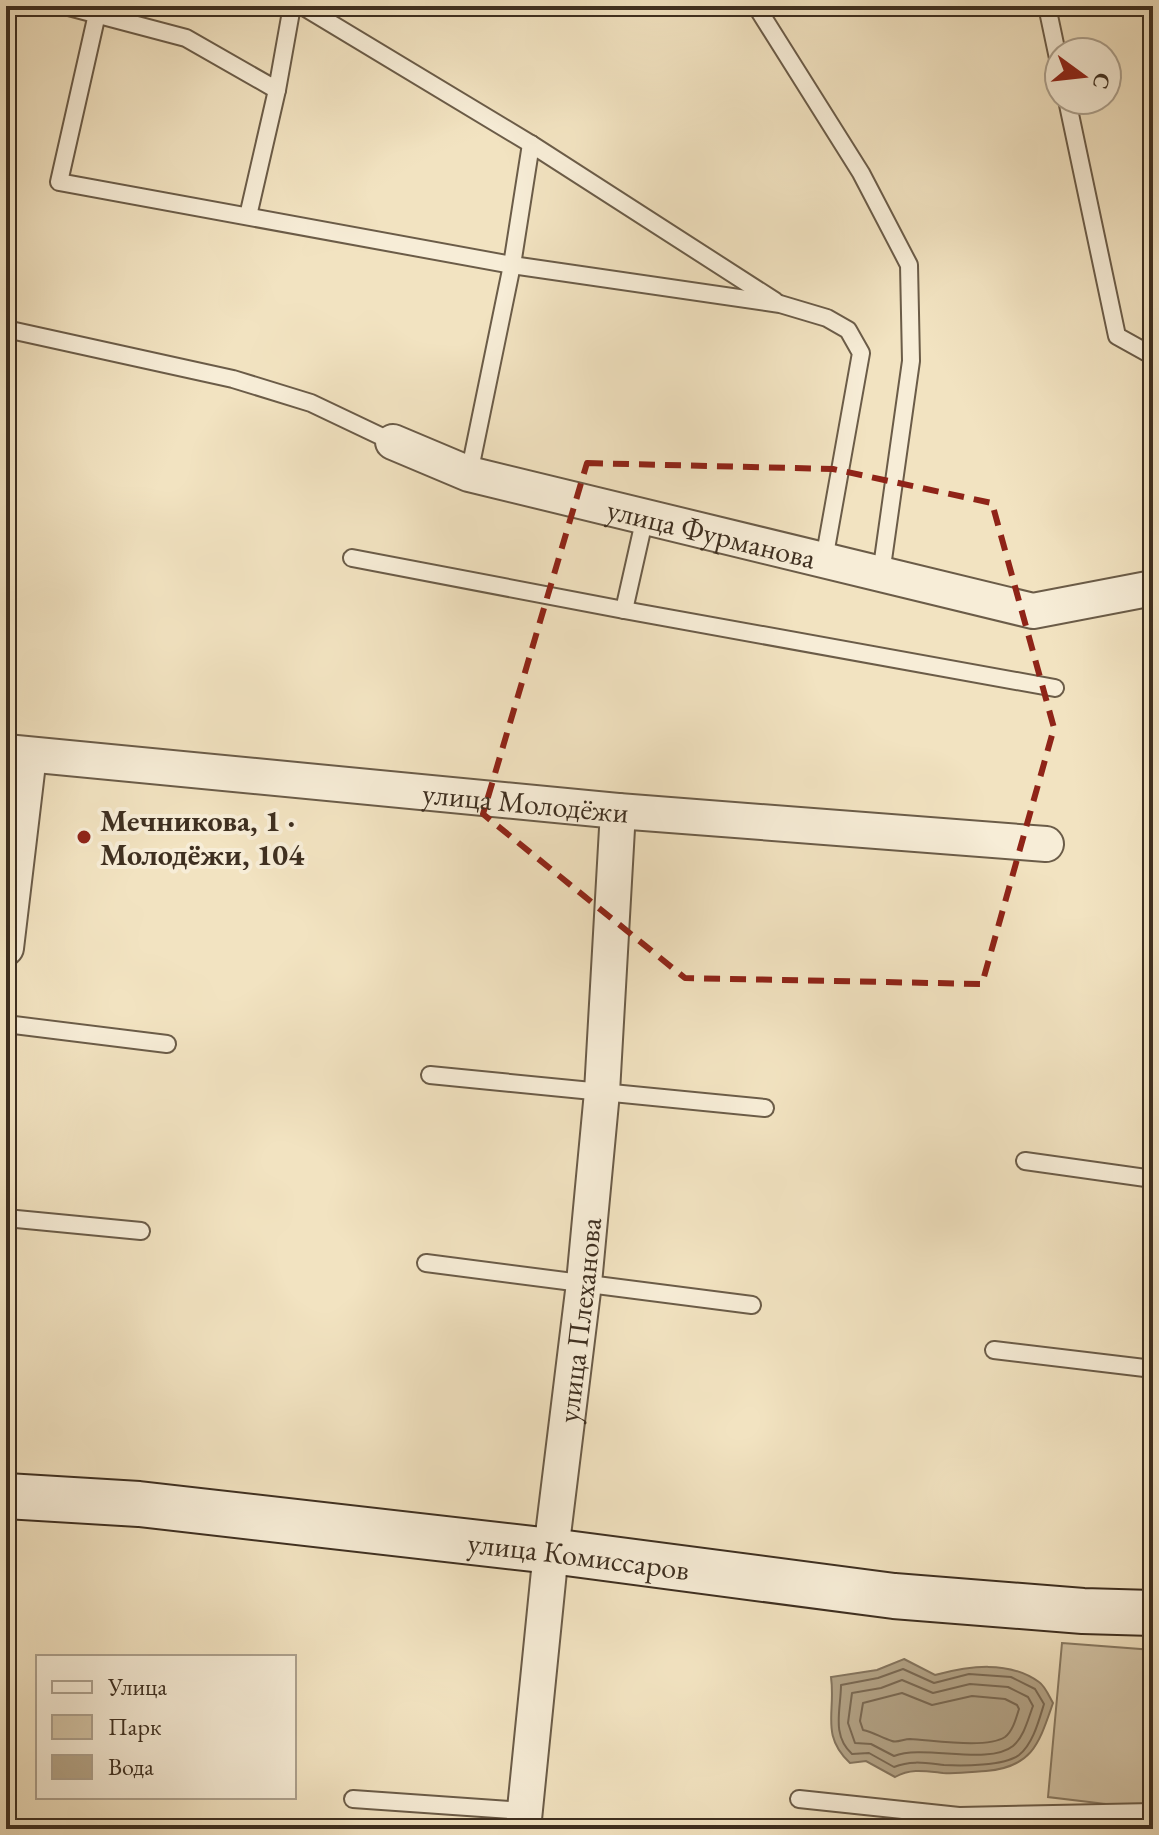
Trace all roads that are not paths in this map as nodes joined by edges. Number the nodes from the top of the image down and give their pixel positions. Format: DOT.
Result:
graph roads {
  1 [pos="65,6"];
  2 [pos="292,6"];
  3 [pos="302,6"];
  4 [pos="756,6"];
  5 [pos="1050,6"];
  6 [pos="97,14"];
  7 [pos="1053,36"];
  8 [pos="277,90"];
  9 [pos="1070,116"];
  10 [pos="531,144"];
  11 [pos="248,216"];
  12 [pos="512,265"];
  13 [pos="780,304"];
  14 [pos="6,329"];
  15 [pos="1153,356"];
  16 [pos="393,442"];
  17 [pos="469,474"];
  18 [pos="645,517"];
  19 [pos="352,558"];
  20 [pos="824,560"];
  21 [pos="881,574"];
  22 [pos="1153,588"];
  23 [pos="624,610"];
  24 [pos="1055,688"];
  25 [pos="17,753"];
  26 [pos="618,811"];
  27 [pos="1046,844"];
  28 [pos="6,948"];
  29 [pos="6,1024"];
  30 [pos="167,1044"];
  31 [pos="430,1075"];
  32 [pos="602,1092"];
  33 [pos="765,1108"];
  34 [pos="1025,1161"];
  35 [pos="1153,1179"];
  36 [pos="6,1218"];
  37 [pos="141,1231"];
  38 [pos="426,1263"];
  39 [pos="584,1283"];
  40 [pos="752,1305"];
  41 [pos="994,1350"];
  42 [pos="1153,1369"];
  43 [pos="6,1496"];
  44 [pos="551,1551"];
  45 [pos="1153,1613"];
  46 [pos="353,1799"];
  47 [pos="799,1799"];
  48 [pos="1153,1812"];
  49 [pos="524,1820"];
  1 -- 6 [label="lane"];
  2 -- 8 [label="lane"];
  3 -- 10 [label="lane"];
  4 -- 21 [label="lane"];
  5 -- 7 [label="lane"];
  6 -- 8 [label="lane"];
  6 -- 11 [label="lane"];
  8 -- 11 [label="lane"];
  9 -- 15 [label="lane"];
  10 -- 12 [label="lane"];
  10 -- 13 [label="lane"];
  11 -- 12 [label="lane"];
  12 -- 13 [label="lane"];
  12 -- 17 [label="lane"];
  13 -- 20 [label="lane"];
  14 -- 16 [label="lane"];
  16 -- 17 [label="street, улица Фурманова"];
  17 -- 18 [label="street, улица Фурманова"];
  18 -- 20 [label="street, улица Фурманова"];
  18 -- 23 [label="lane"];
  19 -- 23 [label="lane"];
  20 -- 21 [label="street, улица Фурманова"];
  21 -- 22 [label="street, улица Фурманова"];
  23 -- 24 [label="lane"];
  25 -- 26 [label="street, улица Молодёжи"];
  25 -- 28 [label="street"];
  26 -- 27 [label="street, улица Молодёжи"];
  26 -- 32 [label="street, улица Плеханова"];
  29 -- 30 [label="lane"];
  31 -- 32 [label="lane"];
  32 -- 33 [label="lane"];
  32 -- 39 [label="street, улица Плеханова"];
  34 -- 35 [label="lane"];
  36 -- 37 [label="lane"];
  38 -- 39 [label="lane"];
  39 -- 40 [label="lane"];
  39 -- 44 [label="street, улица Плеханова"];
  41 -- 42 [label="lane"];
  43 -- 44 [label="main road, улица Комиссаров"];
  44 -- 45 [label="main road, улица Комиссаров"];
  44 -- 49 [label="street, улица Плеханова"];
  46 -- 49 [label="lane"];
  47 -- 48 [label="lane"];
}
